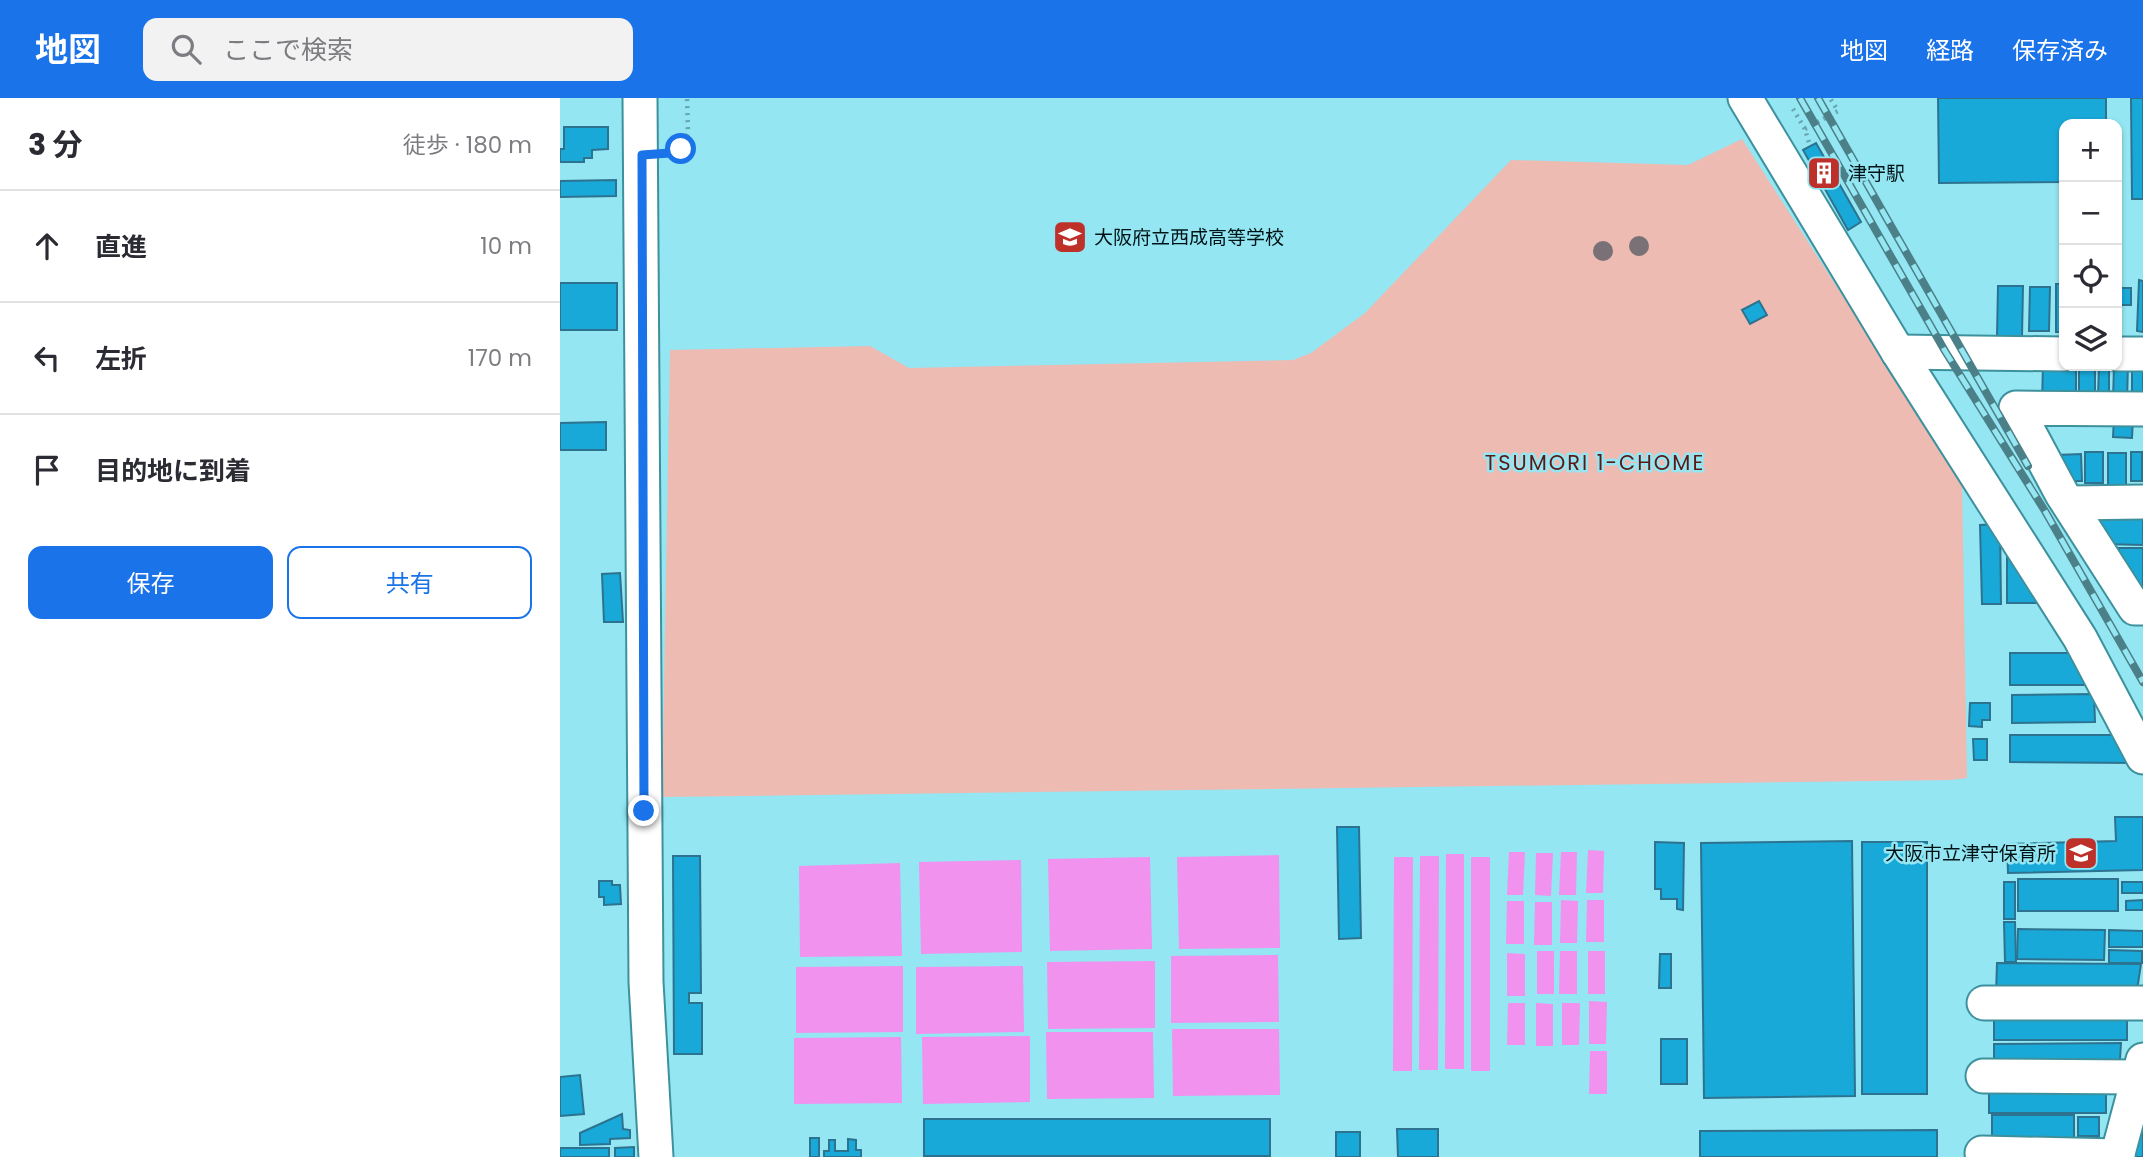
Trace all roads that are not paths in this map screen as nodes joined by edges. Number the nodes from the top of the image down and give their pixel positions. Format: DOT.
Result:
graph roads {
  1 [pos="640,98"];
  2 [pos="1745,98"];
  3 [pos="1898,352"];
  4 [pos="2059,354"];
  5 [pos="2122,354"];
  6 [pos="2143,354"];
  7 [pos="2143,409"];
  8 [pos="2143,502"];
  9 [pos="2069,503"];
  10 [pos="2143,608"];
  11 [pos="2143,757"];
  12 [pos="1983,1003"];
  13 [pos="2143,1003"];
  14 [pos="2141,1068"];
  15 [pos="1983,1076"];
  16 [pos="1982,1153"];
  17 [pos="656,1157"];
  18 [pos="2117,1157"];
  1 -- 17 [label="street"];
  2 -- 3 [label="street"];
  3 -- 4 [label="street"];
  3 -- 11 [label="street"];
  5 -- 6 [label="street"];
  7 -- 9 [label="street"];
  8 -- 9 [label="street"];
  9 -- 10 [label="street"];
  12 -- 13 [label="street"];
  14 -- 15 [label="street"];
  14 -- 18 [label="street"];
  16 -- 18 [label="street"];
}
